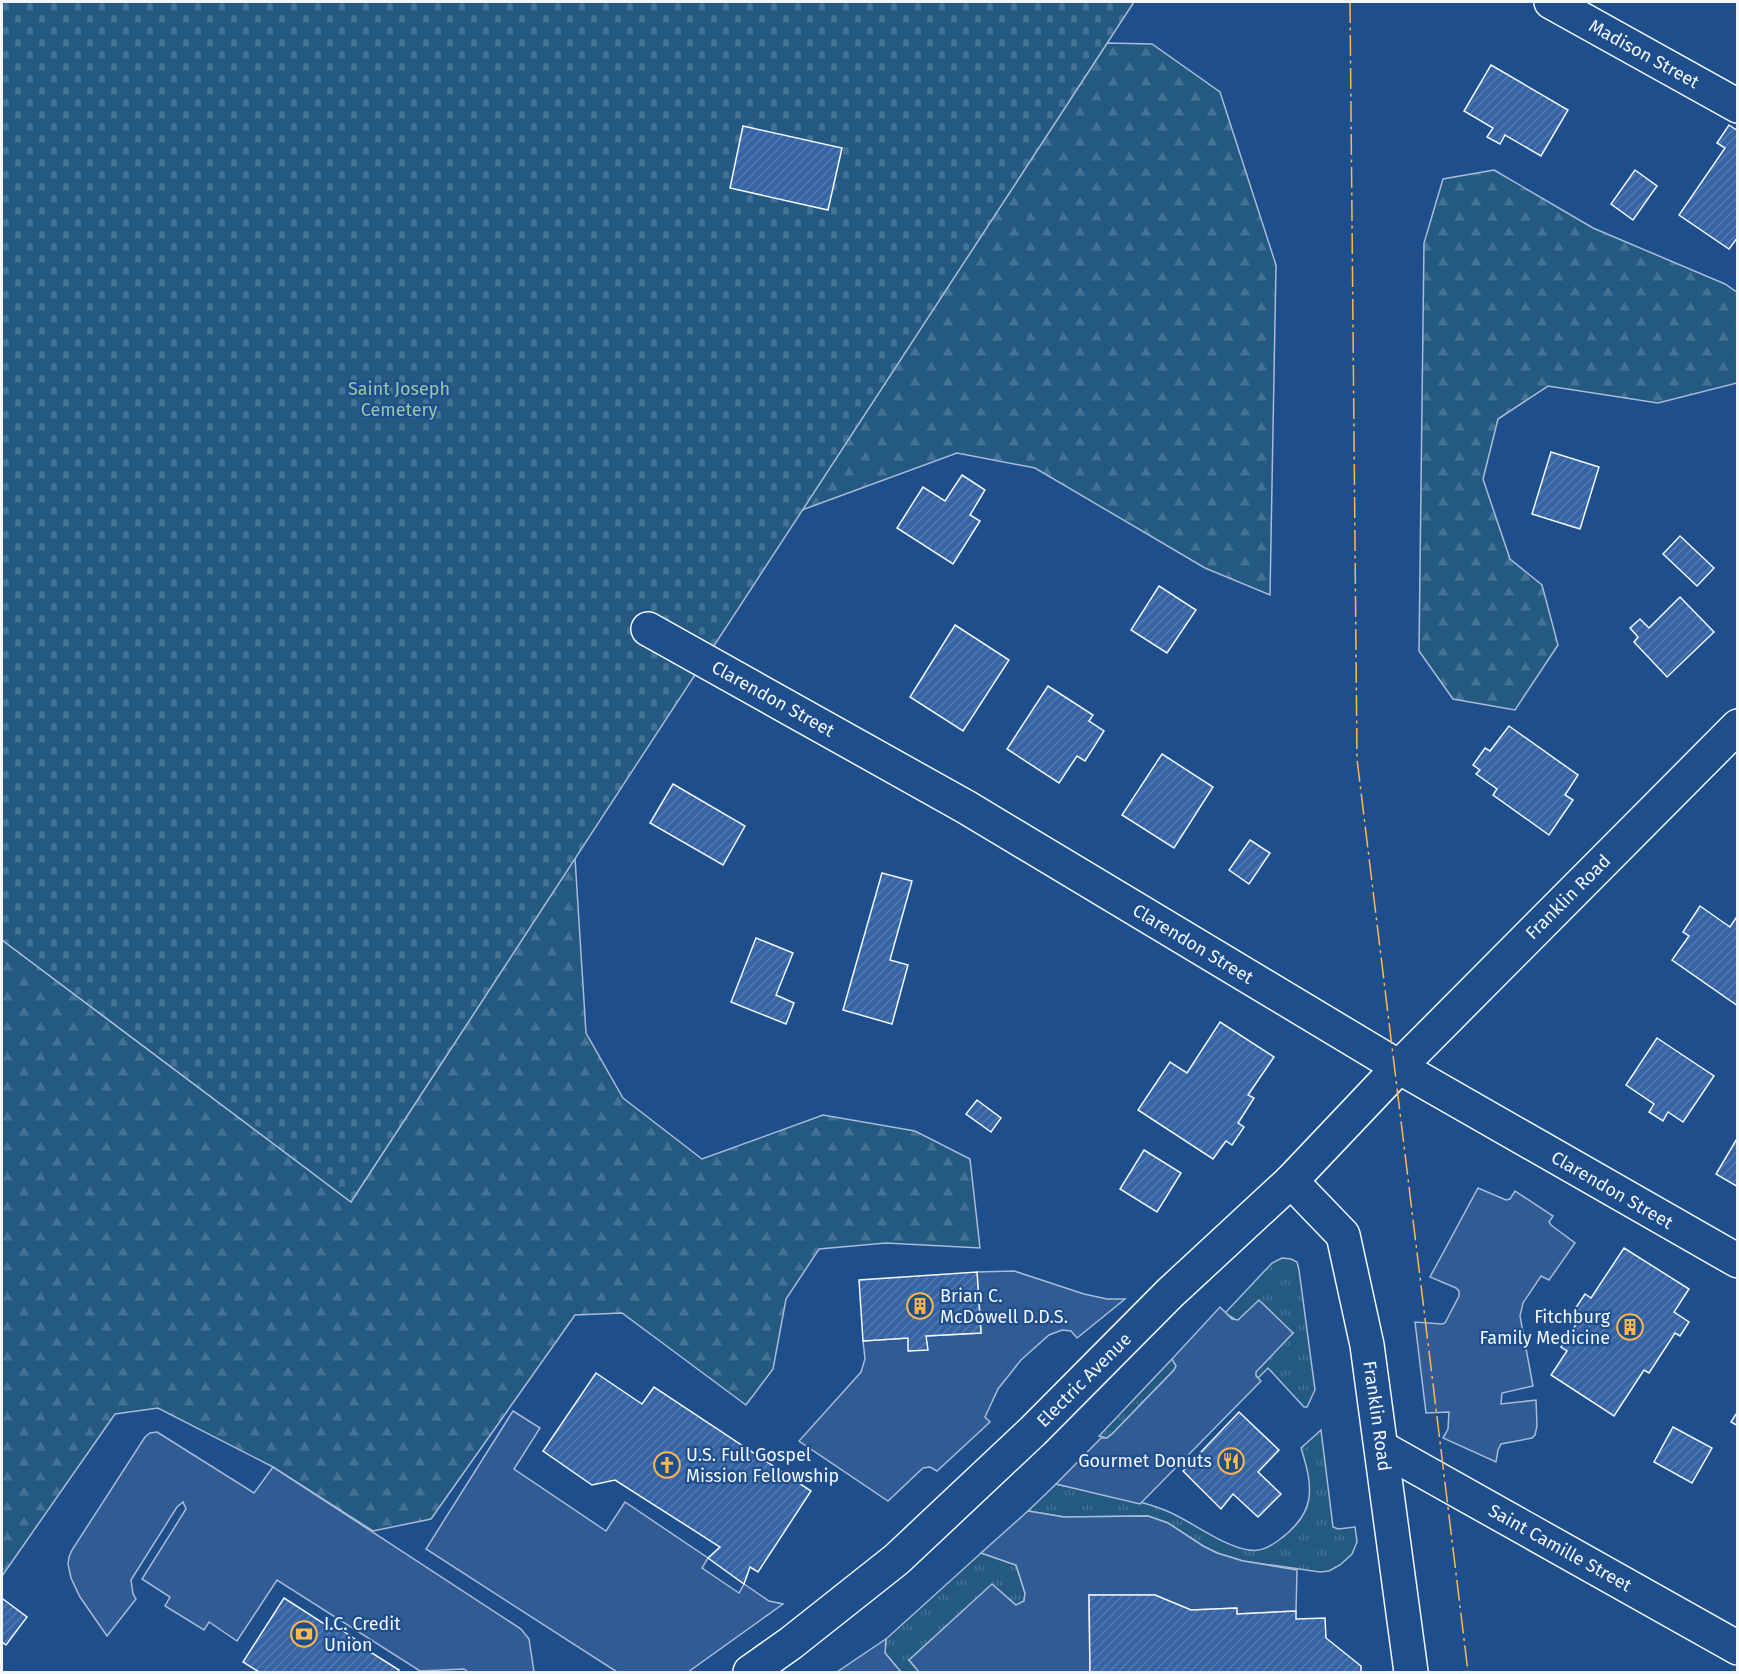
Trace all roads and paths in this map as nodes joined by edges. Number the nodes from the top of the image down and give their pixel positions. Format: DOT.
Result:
graph roads {
  1 [pos="1551,2"];
  2 [pos="1737,106"];
  3 [pos="648,629"];
  4 [pos="1737,726"];
  5 [pos="1399,1067"];
  6 [pos="1291,1181"];
  7 [pos="1737,1261"];
  8 [pos="1382,1448"];
  9 [pos="1737,1648"];
  10 [pos="750,1672"];
  11 [pos="1411,1672"];
  1 -- 2 [label="main road, Madison Street"];
  3 -- 5 [label="main road, Clarendon Street"];
  4 -- 5 [label="main road, Franklin Road"];
  5 -- 6 [label="main road, Electric Avenue"];
  5 -- 7 [label="main road, Clarendon Street"];
  6 -- 8 [label="main road, Franklin Road"];
  6 -- 10 [label="main road, Electric Avenue"];
  8 -- 9 [label="main road, Saint Camille Street"];
  8 -- 11 [label="main road, Franklin Road"];
}
